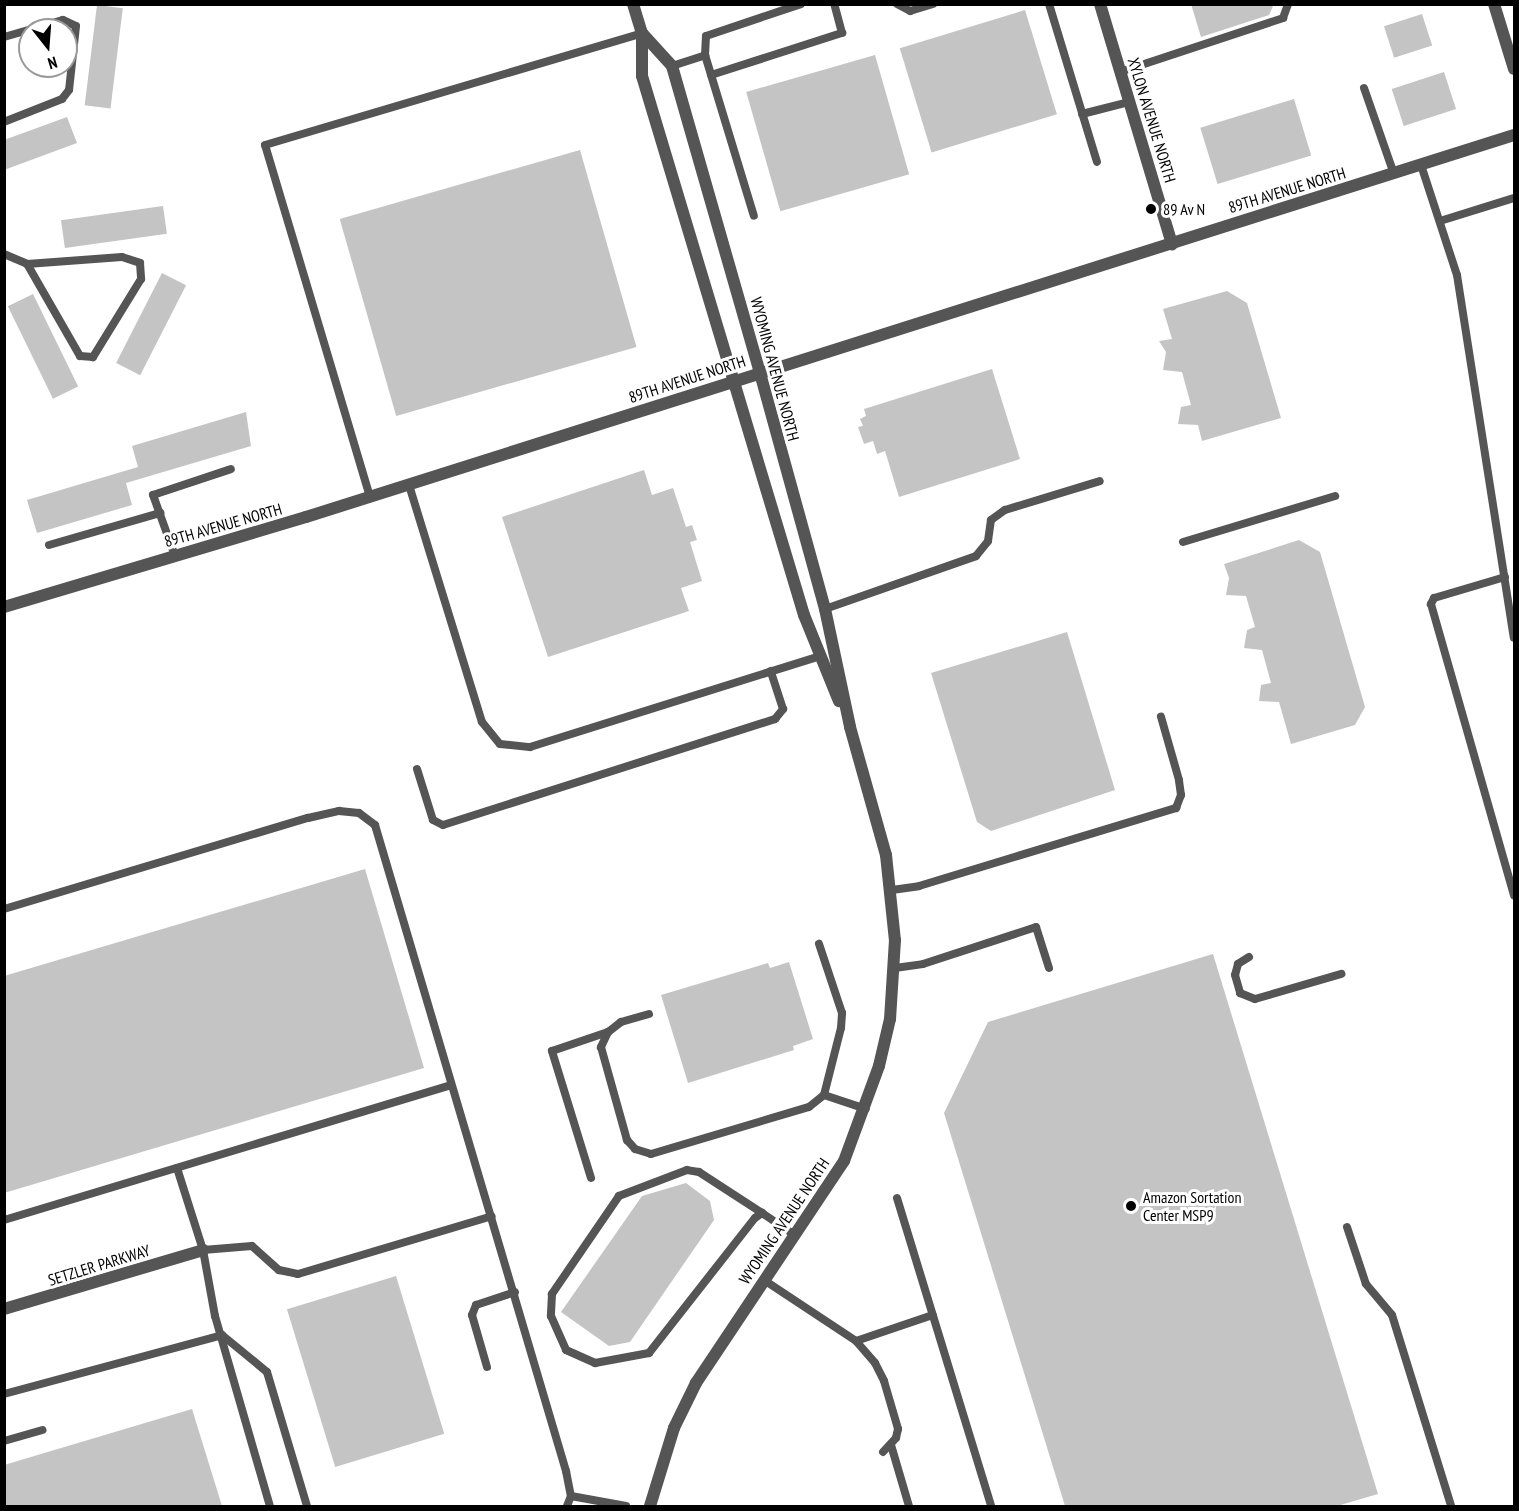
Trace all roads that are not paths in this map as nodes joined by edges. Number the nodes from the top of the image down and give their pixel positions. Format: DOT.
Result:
graph roads {
  1 [pos="633,4"];
  2 [pos="801,4"];
  3 [pos="834,4"];
  4 [pos="897,4"];
  5 [pos="933,4"];
  6 [pos="1049,4"];
  7 [pos="1100,4"];
  8 [pos="1288,4"];
  9 [pos="1494,4"];
  10 [pos="642,33"];
  11 [pos="4,37"];
  12 [pos="705,55"];
  13 [pos="672,66"];
  14 [pos="1515,69"];
  15 [pos="1120,72"];
  16 [pos="711,75"];
  17 [pos="1364,88"];
  18 [pos="1129,102"];
  19 [pos="1082,114"];
  20 [pos="4,122"];
  21 [pos="1515,135"];
  22 [pos="1097,162"];
  23 [pos="1421,165"];
  24 [pos="1394,174"];
  25 [pos="1515,198"];
  26 [pos="754,216"];
  27 [pos="1440,221"];
  28 [pos="1172,244"];
  29 [pos="4,254"];
  30 [pos="27,264"];
  31 [pos="760,373"];
  32 [pos="734,381"];
  33 [pos="231,469"];
  34 [pos="1100,481"];
  35 [pos="409,485"];
  36 [pos="1335,496"];
  37 [pos="370,497"];
  38 [pos="160,513"];
  39 [pos="1183,542"];
  40 [pos="49,545"];
  41 [pos="175,556"];
  42 [pos="1505,576"];
  43 [pos="4,607"];
  44 [pos="825,609"];
  45 [pos="1515,639"];
  46 [pos="820,656"];
  47 [pos="771,671"];
  48 [pos="1161,717"];
  49 [pos="850,727"];
  50 [pos="417,769"];
  51 [pos="892,890"];
  52 [pos="1515,895"];
  53 [pos="4,909"];
  54 [pos="819,944"];
  55 [pos="1249,957"];
  56 [pos="1049,968"];
  57 [pos="895,969"];
  58 [pos="1341,974"];
  59 [pos="649,1014"];
  60 [pos="608,1032"];
  61 [pos="450,1085"];
  62 [pos="824,1095"];
  63 [pos="866,1109"];
  64 [pos="177,1168"];
  65 [pos="591,1178"];
  66 [pos="897,1198"];
  67 [pos="762,1213"];
  68 [pos="492,1216"];
  69 [pos="4,1220"];
  70 [pos="1347,1227"];
  71 [pos="795,1235"];
  72 [pos="203,1250"];
  73 [pos="765,1280"];
  74 [pos="515,1292"];
  75 [pos="4,1310"];
  76 [pos="933,1315"];
  77 [pos="222,1335"];
  78 [pos="856,1341"];
  79 [pos="487,1367"];
  80 [pos="4,1394"];
  81 [pos="42,1430"];
  82 [pos="4,1441"];
  83 [pos="891,1445"];
  84 [pos="883,1452"];
  85 [pos="571,1496"];
  86 [pos="270,1506"];
  87 [pos="307,1506"];
  88 [pos="567,1506"];
  89 [pos="626,1506"];
  90 [pos="650,1506"];
  91 [pos="909,1506"];
  92 [pos="991,1506"];
  93 [pos="1451,1506"];
  1 -- 10 [label="street, WYOMING AVENUE NORTH"];
  2 -- 12 [label="lane"];
  3 -- 16 [label="lane"];
  4 -- 5 [label="lane"];
  6 -- 19 [label="lane"];
  7 -- 15 [label="street, XYLON AVENUE NORTH"];
  8 -- 15 [label="lane"];
  9 -- 14 [label="street"];
  10 -- 13 [label="street, WYOMING AVENUE NORTH"];
  10 -- 32 [label="street, WYOMING AVENUE NORTH"];
  10 -- 37 [label="lane"];
  11 -- 20 [label="lane"];
  12 -- 13 [label="lane"];
  12 -- 16 [label="lane"];
  13 -- 31 [label="street, WYOMING AVENUE NORTH"];
  15 -- 18 [label="street, XYLON AVENUE NORTH"];
  16 -- 26 [label="lane"];
  17 -- 24 [label="lane"];
  18 -- 19 [label="lane"];
  18 -- 28 [label="street, XYLON AVENUE NORTH"];
  19 -- 22 [label="lane"];
  21 -- 23 [label="street, 89TH AVENUE NORTH"];
  23 -- 24 [label="street, 89TH AVENUE NORTH"];
  23 -- 27 [label="lane"];
  24 -- 28 [label="street, 89TH AVENUE NORTH"];
  25 -- 27 [label="lane"];
  27 -- 42 [label="lane"];
  28 -- 31 [label="street, 89TH AVENUE NORTH"];
  29 -- 30 [label="lane"];
  30 -- 30 [label="lane"];
  31 -- 32 [label="street, 89TH AVENUE NORTH"];
  31 -- 44 [label="street, WYOMING AVENUE NORTH"];
  32 -- 35 [label="street, 89TH AVENUE NORTH"];
  32 -- 46 [label="street, WYOMING AVENUE NORTH"];
  33 -- 38 [label="lane"];
  34 -- 44 [label="lane"];
  35 -- 37 [label="street, 89TH AVENUE NORTH"];
  35 -- 47 [label="lane"];
  36 -- 39 [label="lane"];
  37 -- 41 [label="street, 89TH AVENUE NORTH"];
  38 -- 40 [label="lane"];
  38 -- 41 [label="lane"];
  41 -- 43 [label="street, 89TH AVENUE NORTH"];
  42 -- 45 [label="lane"];
  42 -- 52 [label="lane"];
  44 -- 49 [label="street, WYOMING AVENUE NORTH"];
  46 -- 47 [label="lane"];
  46 -- 49 [label="street, WYOMING AVENUE NORTH"];
  47 -- 50 [label="lane"];
  48 -- 51 [label="lane"];
  49 -- 51 [label="street, WYOMING AVENUE NORTH"];
  51 -- 57 [label="street, WYOMING AVENUE NORTH"];
  53 -- 61 [label="lane"];
  54 -- 62 [label="lane"];
  55 -- 58 [label="lane"];
  56 -- 57 [label="lane"];
  57 -- 63 [label="street, WYOMING AVENUE NORTH"];
  59 -- 60 [label="lane"];
  60 -- 62 [label="lane"];
  60 -- 65 [label="lane"];
  61 -- 64 [label="lane"];
  61 -- 68 [label="lane"];
  62 -- 63 [label="lane"];
  63 -- 71 [label="street, WYOMING AVENUE NORTH"];
  64 -- 69 [label="lane"];
  64 -- 72 [label="lane"];
  66 -- 76 [label="lane"];
  67 -- 67 [label="lane"];
  67 -- 71 [label="lane"];
  68 -- 72 [label="lane"];
  68 -- 74 [label="lane"];
  70 -- 93 [label="lane"];
  71 -- 73 [label="street, WYOMING AVENUE NORTH"];
  72 -- 75 [label="street, SETZLER PARKWAY"];
  72 -- 77 [label="lane"];
  73 -- 78 [label="lane"];
  73 -- 90 [label="street, WYOMING AVENUE NORTH"];
  74 -- 79 [label="lane"];
  74 -- 85 [label="lane"];
  76 -- 78 [label="lane"];
  76 -- 92 [label="lane"];
  77 -- 80 [label="lane"];
  77 -- 86 [label="lane"];
  77 -- 87 [label="lane"];
  78 -- 83 [label="lane"];
  81 -- 82 [label="lane"];
  83 -- 84 [label="lane"];
  83 -- 91 [label="lane"];
  85 -- 88 [label="lane"];
  85 -- 89 [label="lane"];
}
